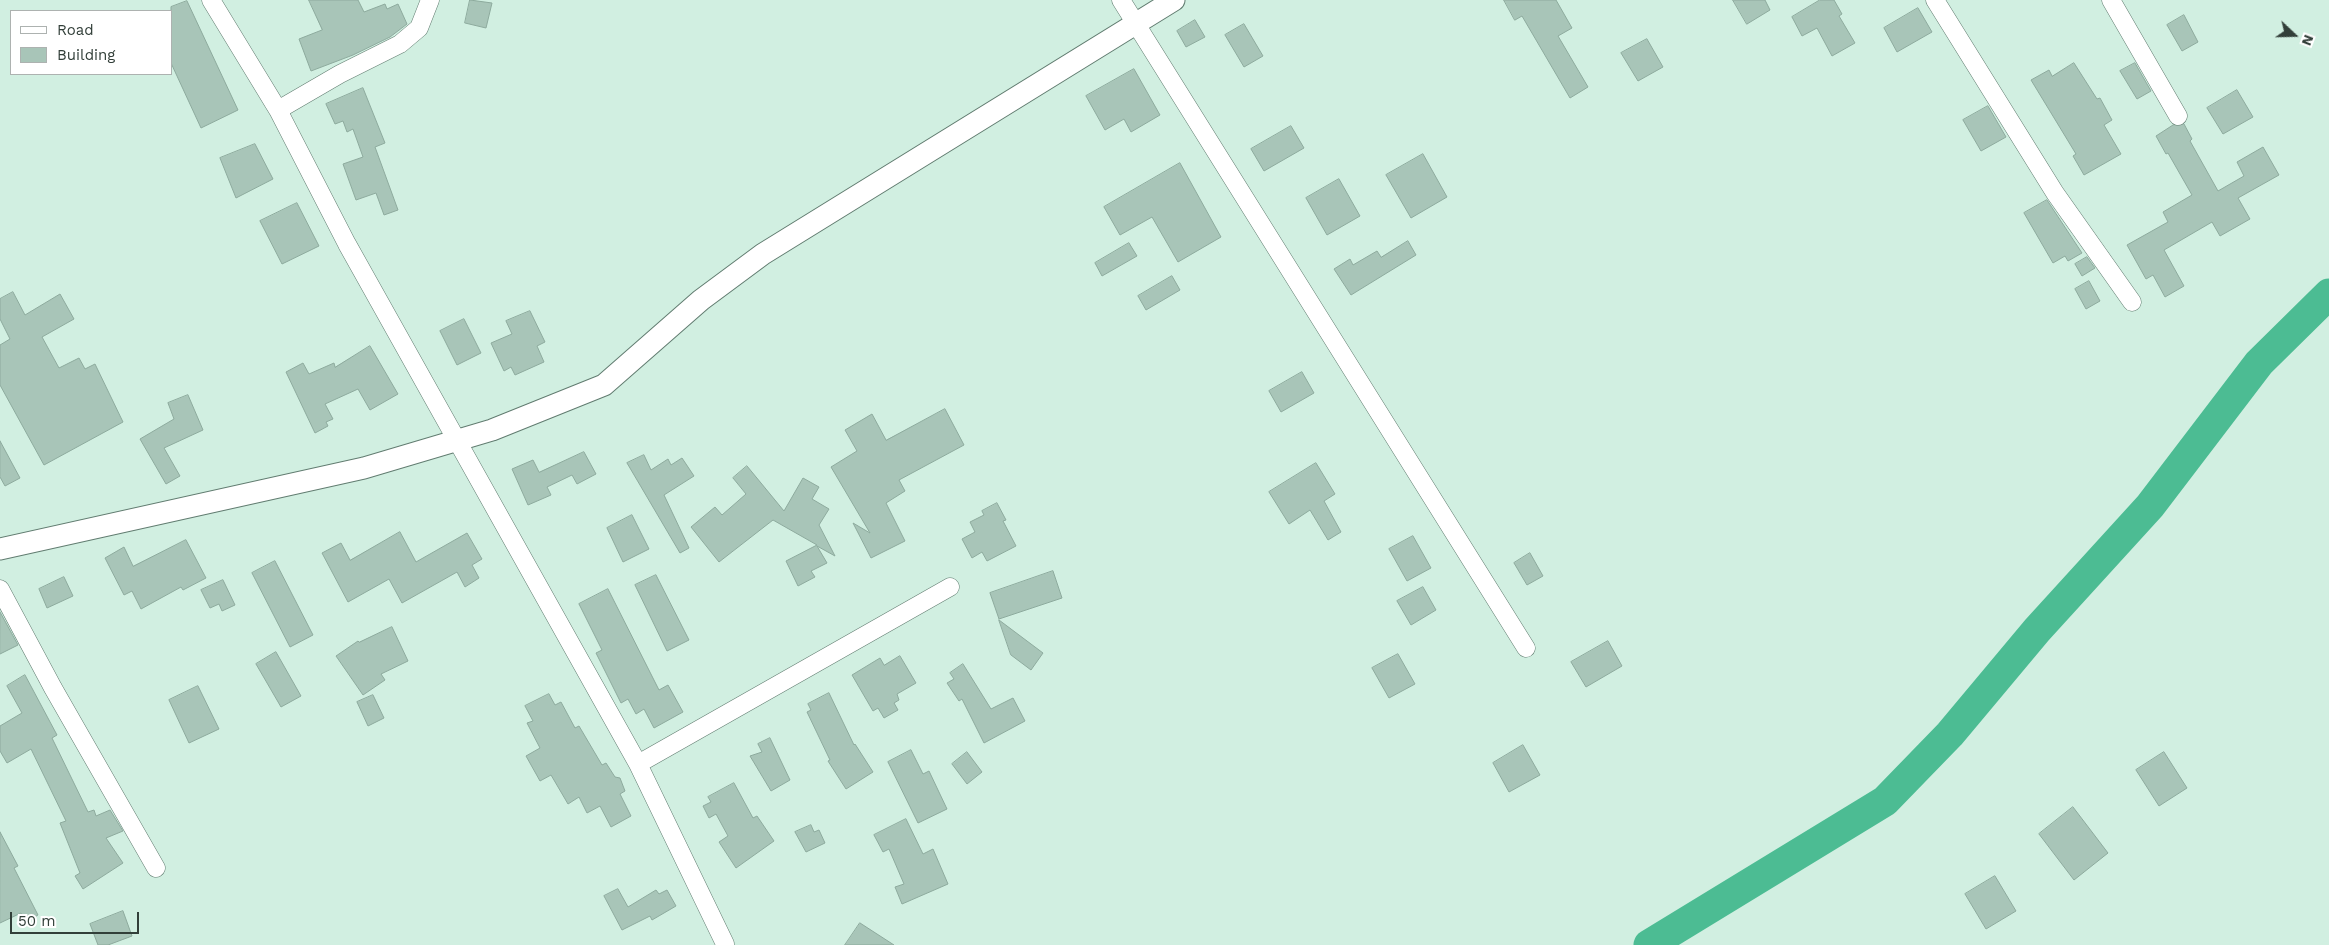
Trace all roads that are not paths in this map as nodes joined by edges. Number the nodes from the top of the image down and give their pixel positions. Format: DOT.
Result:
graph roads {
  1 [pos="211,0"];
  2 [pos="430,0"];
  3 [pos="1120,0"];
  4 [pos="1174,0"];
  5 [pos="1935,0"];
  6 [pos="2111,0"];
  7 [pos="1135,24"];
  8 [pos="278,110"];
  9 [pos="2178,116"];
  10 [pos="2132,302"];
  11 [pos="458,440"];
  12 [pos="0,549"];
  13 [pos="950,587"];
  14 [pos="0,589"];
  15 [pos="1526,648"];
  16 [pos="638,764"];
  17 [pos="156,868"];
  18 [pos="725,944"];
  1 -- 8 [label="street"];
  2 -- 8 [label="street"];
  3 -- 7 [label="street"];
  4 -- 7 [label="street"];
  5 -- 10 [label="street"];
  6 -- 9 [label="street"];
  7 -- 11 [label="street"];
  7 -- 15 [label="street"];
  8 -- 11 [label="street"];
  11 -- 12 [label="street"];
  11 -- 16 [label="street"];
  13 -- 16 [label="street"];
  14 -- 17 [label="street"];
  16 -- 18 [label="street"];
}
